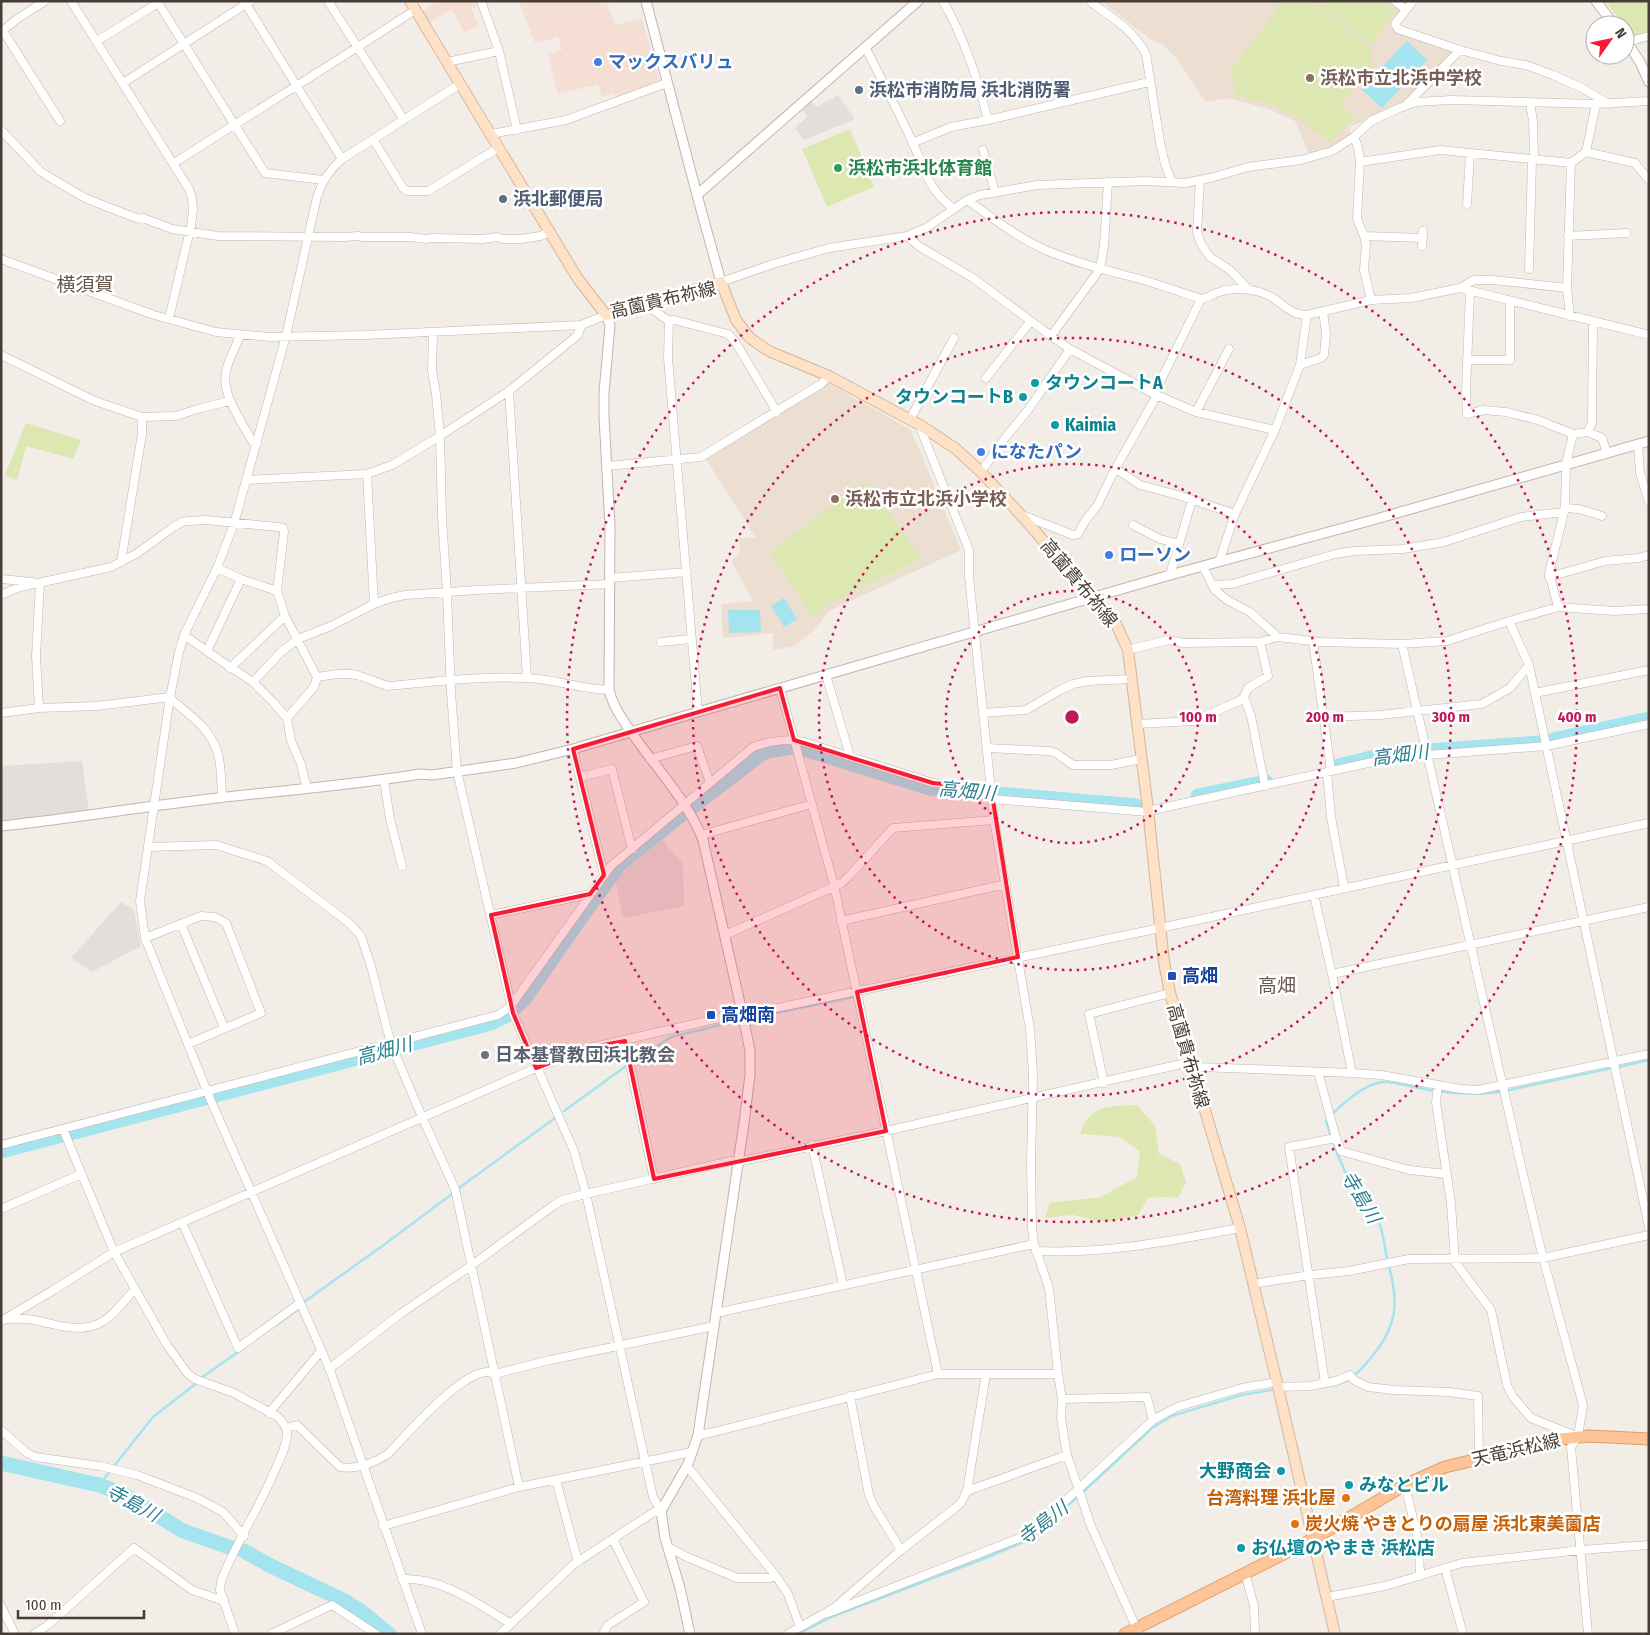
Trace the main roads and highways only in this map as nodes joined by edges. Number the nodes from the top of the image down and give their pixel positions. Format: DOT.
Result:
graph roads {
  1 [pos="413,5"];
  2 [pos="1649,1439"];
  3 [pos="1313,1539"];
  4 [pos="1138,1631"];
  5 [pos="1125,1634"];
  6 [pos="1335,1634"];
  1 -- 3 [label="main road, 高薗貴布祢線"];
  2 -- 3 [label="main road, 天竜浜松線"];
  3 -- 4 [label="main road, 天竜浜松線"];
  3 -- 6 [label="main road, 高薗貴布祢線"];
  4 -- 5 [label="main road, 天竜浜松線"];
}
